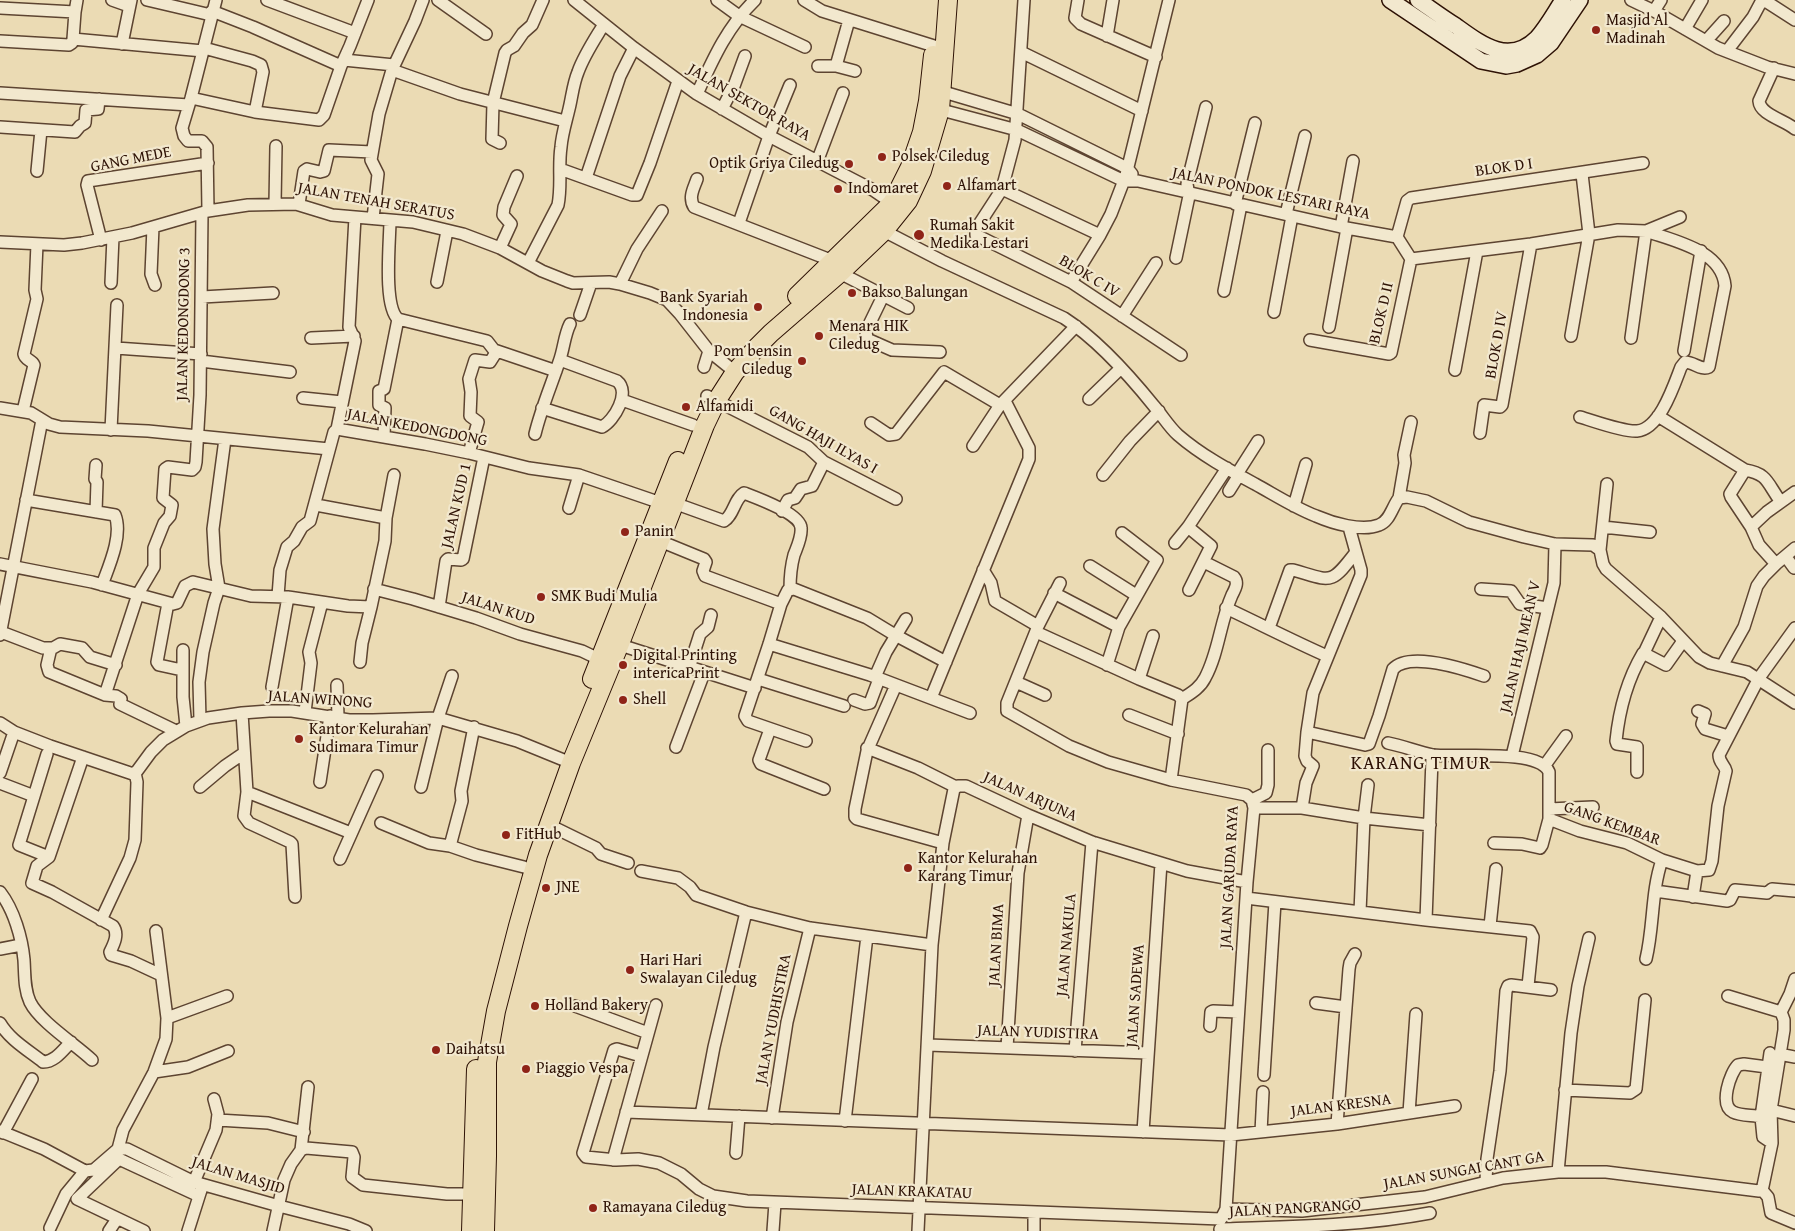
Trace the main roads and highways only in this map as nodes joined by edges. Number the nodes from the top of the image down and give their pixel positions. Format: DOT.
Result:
graph roads {
  1 [pos="937,0"];
  2 [pos="948,0"];
  3 [pos="935,90"];
  4 [pos="933,108"];
  5 [pos="837,267"];
  6 [pos="712,398"];
  7 [pos="667,503"];
  8 [pos="634,590"];
  9 [pos="565,761"];
  10 [pos="472,1231"];
  11 [pos="485,1231"];
  1 -- 3 [label="main road"];
  2 -- 3 [label="main road"];
  3 -- 4 [label="main road"];
  4 -- 5 [label="main road"];
  4 -- 5 [label="main road"];
  5 -- 6 [label="main road"];
  6 -- 7 [label="main road"];
  6 -- 7 [label="main road"];
  7 -- 8 [label="main road"];
  7 -- 8 [label="main road"];
  8 -- 9 [label="main road"];
  9 -- 10 [label="main road"];
  9 -- 11 [label="main road"];
}
